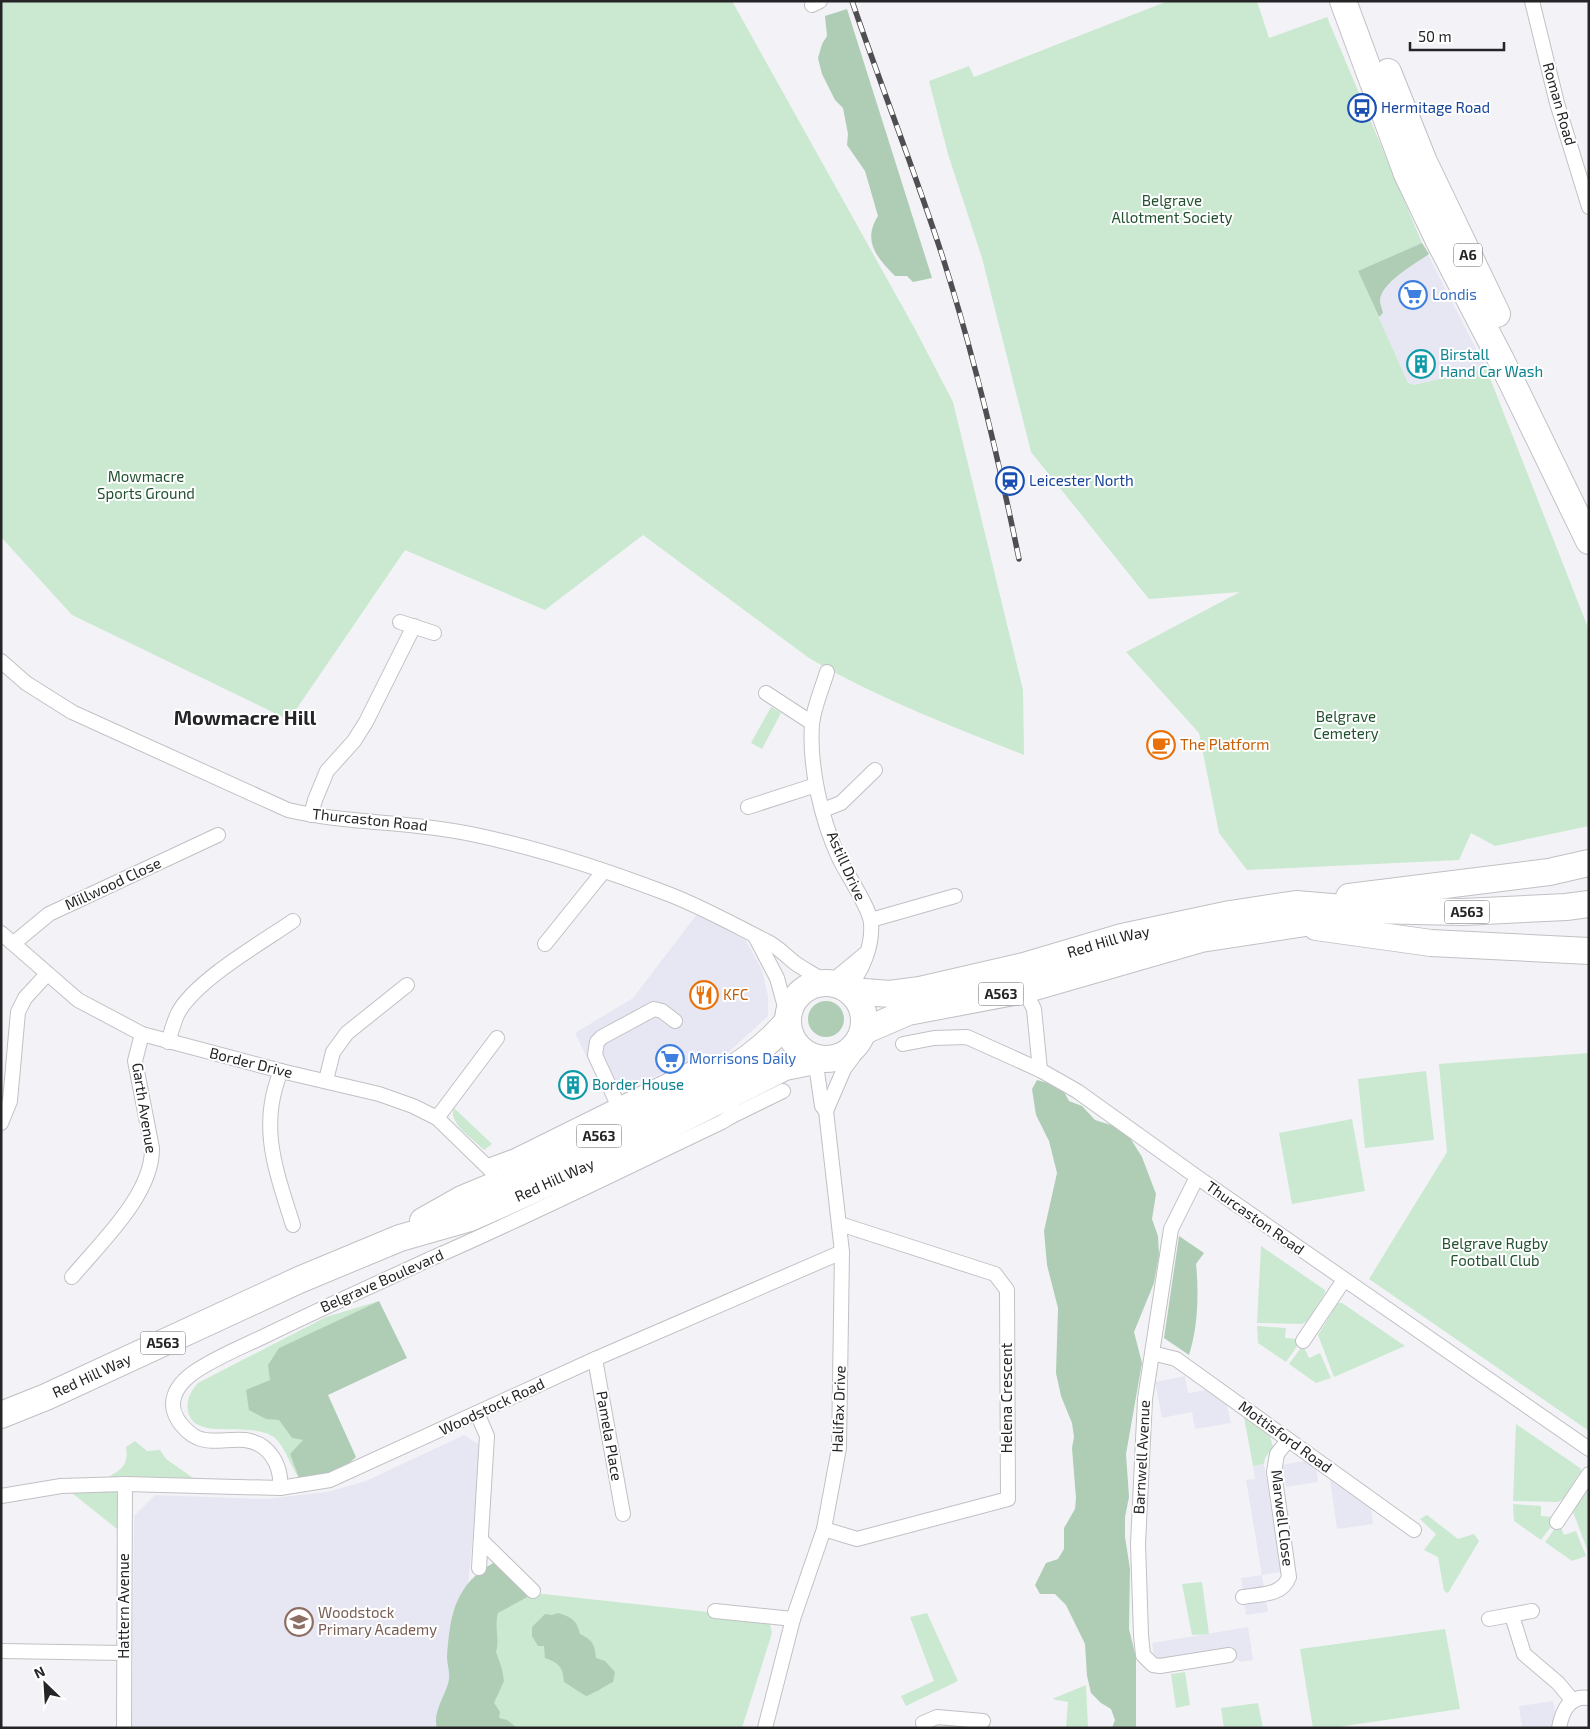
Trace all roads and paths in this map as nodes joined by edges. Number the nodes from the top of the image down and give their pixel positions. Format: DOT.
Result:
graph roads {
  1 [pos="1343,1"];
  2 [pos="1360,1"];
  3 [pos="1532,1"];
  4 [pos="1589,206"];
  5 [pos="1589,504"];
  6 [pos="1589,541"];
  7 [pos="400,622"];
  8 [pos="414,626"];
  9 [pos="434,633"];
  10 [pos="1,661"];
  11 [pos="827,672"];
  12 [pos="766,693"];
  13 [pos="812,723"];
  14 [pos="875,770"];
  15 [pos="816,784"];
  16 [pos="748,807"];
  17 [pos="823,810"];
  18 [pos="311,815"];
  19 [pos="218,835"];
  20 [pos="1589,862"];
  21 [pos="603,872"];
  22 [pos="955,896"];
  23 [pos="1578,906"];
  24 [pos="1297,914"];
  25 [pos="275,916"];
  26 [pos="871,920"];
  27 [pos="1,933"];
  28 [pos="756,938"];
  29 [pos="14,943"];
  30 [pos="545,944"];
  31 [pos="1589,951"];
  32 [pos="47,974"];
  33 [pos="407,985"];
  34 [pos="839,987"];
  35 [pos="1024,990"];
  36 [pos="788,1019"];
  37 [pos="675,1021"];
  38 [pos="142,1034"];
  39 [pos="497,1038"];
  40 [pos="858,1040"];
  41 [pos="168,1042"];
  42 [pos="903,1044"];
  43 [pos="8,1050"];
  44 [pos="813,1057"];
  45 [pos="1040,1070"];
  46 [pos="281,1072"];
  47 [pos="326,1080"];
  48 [pos="783,1091"];
  49 [pos="727,1096"];
  50 [pos="618,1105"];
  51 [pos="826,1111"];
  52 [pos="437,1118"];
  53 [pos="1,1123"];
  54 [pos="1197,1177"];
  55 [pos="502,1182"];
  56 [pos="840,1224"];
  57 [pos="293,1225"];
  58 [pos="842,1252"];
  59 [pos="72,1277"];
  60 [pos="1344,1280"];
  61 [pos="1304,1340"];
  62 [pos="1152,1353"];
  63 [pos="595,1359"];
  64 [pos="477,1414"];
  65 [pos="1,1415"];
  66 [pos="1288,1440"];
  67 [pos="1589,1449"];
  68 [pos="1589,1474"];
  69 [pos="125,1484"];
  70 [pos="280,1488"];
  71 [pos="1,1496"];
  72 [pos="623,1514"];
  73 [pos="1557,1522"];
  74 [pos="824,1529"];
  75 [pos="1414,1530"];
  76 [pos="482,1541"];
  77 [pos="479,1568"];
  78 [pos="533,1591"];
  79 [pos="1243,1597"];
  80 [pos="716,1611"];
  81 [pos="1532,1611"];
  82 [pos="1512,1616"];
  83 [pos="793,1619"];
  84 [pos="1489,1619"];
  85 [pos="1,1651"];
  86 [pos="124,1653"];
  87 [pos="1229,1655"];
  88 [pos="1589,1698"];
  89 [pos="1573,1701"];
  90 [pos="983,1721"];
  91 [pos="124,1728"];
  92 [pos="765,1728"];
  93 [pos="924,1728"];
  94 [pos="1559,1728"];
  1 -- 6 [label="highway, A6"];
  2 -- 5 [label="highway, A6"];
  3 -- 4 [label="street, Roman Road"];
  7 -- 8 [label="street"];
  8 -- 9 [label="street"];
  8 -- 18 [label="street"];
  10 -- 18 [label="street, Thurcaston Road"];
  11 -- 13 [label="street, Astill Drive"];
  12 -- 13 [label="street"];
  13 -- 15 [label="street, Astill Drive"];
  14 -- 17 [label="street"];
  15 -- 16 [label="street"];
  15 -- 17 [label="street, Astill Drive"];
  17 -- 26 [label="street, Astill Drive"];
  18 -- 21 [label="street, Thurcaston Road"];
  19 -- 29 [label="street, Millwood Close"];
  20 -- 24 [label="highway"];
  21 -- 28 [label="street, Thurcaston Road"];
  21 -- 30 [label="street"];
  22 -- 26 [label="street"];
  23 -- 24 [label="highway, Red Hill Way / A563"];
  24 -- 31 [label="highway"];
  24 -- 34 [label="highway, Red Hill Way / A563"];
  24 -- 35 [label="highway, Red Hill Way / A563"];
  25 -- 41 [label="street"];
  26 -- 34 [label="street"];
  27 -- 29 [label="street, Border Drive"];
  28 -- 34 [label="street"];
  28 -- 36 [label="street"];
  29 -- 32 [label="street, Border Drive"];
  32 -- 38 [label="street, Border Drive"];
  32 -- 43 [label="street"];
  33 -- 47 [label="street"];
  34 -- 36 [label="highway"];
  34 -- 40 [label="highway"];
  35 -- 40 [label="highway, Red Hill Way / A563"];
  35 -- 45 [label="street"];
  36 -- 44 [label="highway"];
  36 -- 49 [label="highway, Red Hill Way / A563"];
  37 -- 50 [label="street"];
  38 -- 41 [label="street, Border Drive"];
  38 -- 59 [label="street, Garth Avenue"];
  39 -- 52 [label="street"];
  40 -- 44 [label="highway"];
  40 -- 51 [label="street, Halifax Drive"];
  41 -- 46 [label="street, Border Drive"];
  42 -- 45 [label="street, Thurcaston Road"];
  43 -- 53 [label="street"];
  44 -- 49 [label="highway, Red Hill Way / A563"];
  44 -- 51 [label="street, Halifax Drive"];
  45 -- 54 [label="street, Thurcaston Road"];
  46 -- 47 [label="street, Border Drive"];
  46 -- 57 [label="street"];
  47 -- 52 [label="street, Border Drive"];
  48 -- 49 [label="street, Belgrave Boulevard"];
  49 -- 50 [label="street"];
  49 -- 55 [label="highway, Red Hill Way / A563"];
  49 -- 70 [label="street, Belgrave Boulevard"];
  50 -- 55 [label="street"];
  51 -- 56 [label="street, Halifax Drive"];
  52 -- 55 [label="street, Border Drive"];
  54 -- 60 [label="street, Thurcaston Road"];
  54 -- 62 [label="street, Barnwell Avenue"];
  55 -- 65 [label="highway, Red Hill Way / A563"];
  56 -- 58 [label="street, Halifax Drive"];
  56 -- 74 [label="street, Helena Crescent"];
  58 -- 63 [label="street, Woodstock Road"];
  58 -- 74 [label="street, Halifax Drive"];
  60 -- 61 [label="street"];
  60 -- 67 [label="street, Thurcaston Road"];
  62 -- 66 [label="street, Mottisford Road"];
  62 -- 87 [label="street, Barnwell Avenue"];
  63 -- 64 [label="street, Woodstock Road"];
  63 -- 72 [label="street, Pamela Place"];
  64 -- 70 [label="street, Woodstock Road"];
  64 -- 76 [label="street"];
  66 -- 75 [label="street, Mottisford Road"];
  66 -- 79 [label="street, Marwell Close"];
  68 -- 73 [label="street"];
  69 -- 70 [label="street, Woodstock Road"];
  69 -- 71 [label="street, Woodstock Road"];
  69 -- 86 [label="street, Hattern Avenue"];
  74 -- 83 [label="street, Halifax Drive"];
  76 -- 77 [label="street"];
  76 -- 78 [label="street"];
  80 -- 83 [label="street"];
  81 -- 82 [label="street"];
  82 -- 84 [label="street"];
  82 -- 89 [label="street"];
  83 -- 92 [label="street, Halifax Drive"];
  85 -- 86 [label="street"];
  86 -- 91 [label="street, Hattern Avenue"];
  88 -- 89 [label="street"];
  89 -- 94 [label="street"];
  90 -- 93 [label="street"];
}
